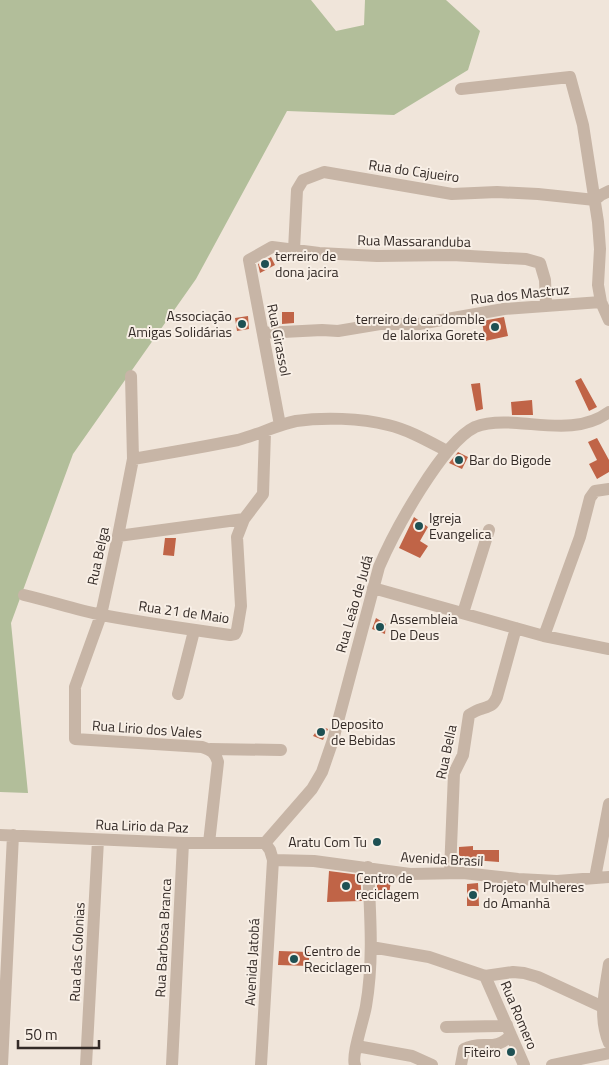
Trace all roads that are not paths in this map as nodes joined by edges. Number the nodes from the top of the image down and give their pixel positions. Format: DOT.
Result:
graph roads {
  1 [pos="461,89"];
  2 [pos="609,191"];
  3 [pos="595,200"];
  4 [pos="294,250"];
  5 [pos="249,260"];
  6 [pos="601,302"];
  7 [pos="546,306"];
  8 [pos="609,320"];
  9 [pos="264,333"];
  10 [pos="131,376"];
  11 [pos="609,412"];
  12 [pos="280,425"];
  13 [pos="265,432"];
  14 [pos="447,451"];
  15 [pos="133,459"];
  16 [pos="609,489"];
  17 [pos="244,518"];
  18 [pos="489,530"];
  19 [pos="118,536"];
  20 [pos="373,588"];
  21 [pos="24,595"];
  22 [pos="463,613"];
  23 [pos="101,615"];
  24 [pos="516,628"];
  25 [pos="194,631"];
  26 [pos="544,636"];
  27 [pos="609,649"];
  28 [pos="178,694"];
  29 [pos="75,739"];
  30 [pos="210,749"];
  31 [pos="281,750"];
  32 [pos="609,804"];
  33 [pos="6,835"];
  34 [pos="98,840"];
  35 [pos="183,843"];
  36 [pos="208,843"];
  37 [pos="265,843"];
  38 [pos="273,860"];
  39 [pos="368,868"];
  40 [pos="450,872"];
  41 [pos="609,877"];
  42 [pos="595,878"];
  43 [pos="371,947"];
  44 [pos="609,964"];
  45 [pos="486,976"];
  46 [pos="603,1006"];
  47 [pos="446,1027"];
  48 [pos="509,1030"];
  49 [pos="609,1043"];
  50 [pos="357,1044"];
  51 [pos="609,1053"];
  52 [pos="2,1065"];
  53 [pos="86,1065"];
  54 [pos="172,1065"];
  55 [pos="261,1065"];
  56 [pos="355,1065"];
  57 [pos="432,1065"];
  58 [pos="461,1065"];
  59 [pos="524,1065"];
  60 [pos="552,1065"];
  1 -- 3 [label="street"];
  2 -- 3 [label="street"];
  3 -- 4 [label="street, Rua do Cajueiro"];
  3 -- 6 [label="street"];
  4 -- 5 [label="street, Rua Massaranduba"];
  4 -- 7 [label="street, Rua Massaranduba"];
  5 -- 9 [label="street, Rua Girassol"];
  6 -- 7 [label="street, Rua dos Mastruz"];
  6 -- 8 [label="street"];
  7 -- 9 [label="street, Rua dos Mastruz"];
  9 -- 12 [label="street, Rua Girassol"];
  10 -- 15 [label="street, Rua Belga"];
  11 -- 14 [label="street, Rua Leão de Judá"];
  12 -- 13 [label="street"];
  12 -- 14 [label="street"];
  13 -- 15 [label="street"];
  13 -- 17 [label="street"];
  14 -- 20 [label="street, Rua Leão de Judá"];
  15 -- 19 [label="street, Rua Belga"];
  16 -- 26 [label="street"];
  17 -- 19 [label="street"];
  17 -- 25 [label="street, Rua 21 de Maio"];
  18 -- 22 [label="street"];
  19 -- 23 [label="street, Rua Belga"];
  20 -- 22 [label="street"];
  20 -- 37 [label="street, Rua Leão de Judá"];
  21 -- 23 [label="street, Rua 21 de Maio"];
  22 -- 24 [label="street"];
  23 -- 25 [label="street, Rua 21 de Maio"];
  23 -- 29 [label="street, Rua Belga"];
  24 -- 26 [label="street"];
  24 -- 40 [label="street, Rua Bella"];
  25 -- 28 [label="street"];
  26 -- 27 [label="street"];
  29 -- 30 [label="street, Rua Lirio dos Vales"];
  30 -- 31 [label="street"];
  30 -- 36 [label="street, Rua Lirio dos Vales"];
  32 -- 42 [label="street"];
  33 -- 34 [label="street, Rua Lirio da Paz"];
  33 -- 52 [label="street"];
  34 -- 35 [label="street, Rua Lirio da Paz"];
  34 -- 53 [label="street, Rua das Colonias"];
  35 -- 36 [label="street, Rua Lirio da Paz"];
  35 -- 54 [label="street, Rua Barbosa Branca"];
  36 -- 37 [label="street, Rua Lirio da Paz"];
  37 -- 38 [label="street"];
  38 -- 39 [label="street, Avenida Brasil"];
  38 -- 55 [label="street, Avenida Jatobá"];
  39 -- 40 [label="street, Avenida Brasil"];
  39 -- 43 [label="street"];
  40 -- 42 [label="street, Avenida Brasil"];
  41 -- 42 [label="street, Avenida Brasil"];
  43 -- 45 [label="street"];
  43 -- 50 [label="street"];
  44 -- 46 [label="street"];
  45 -- 46 [label="street"];
  45 -- 48 [label="street, Rua Romero"];
  46 -- 49 [label="street"];
  47 -- 48 [label="street"];
  48 -- 58 [label="street"];
  48 -- 59 [label="street, Rua Romero"];
  50 -- 56 [label="street"];
  50 -- 57 [label="street"];
  51 -- 60 [label="street"];
}
